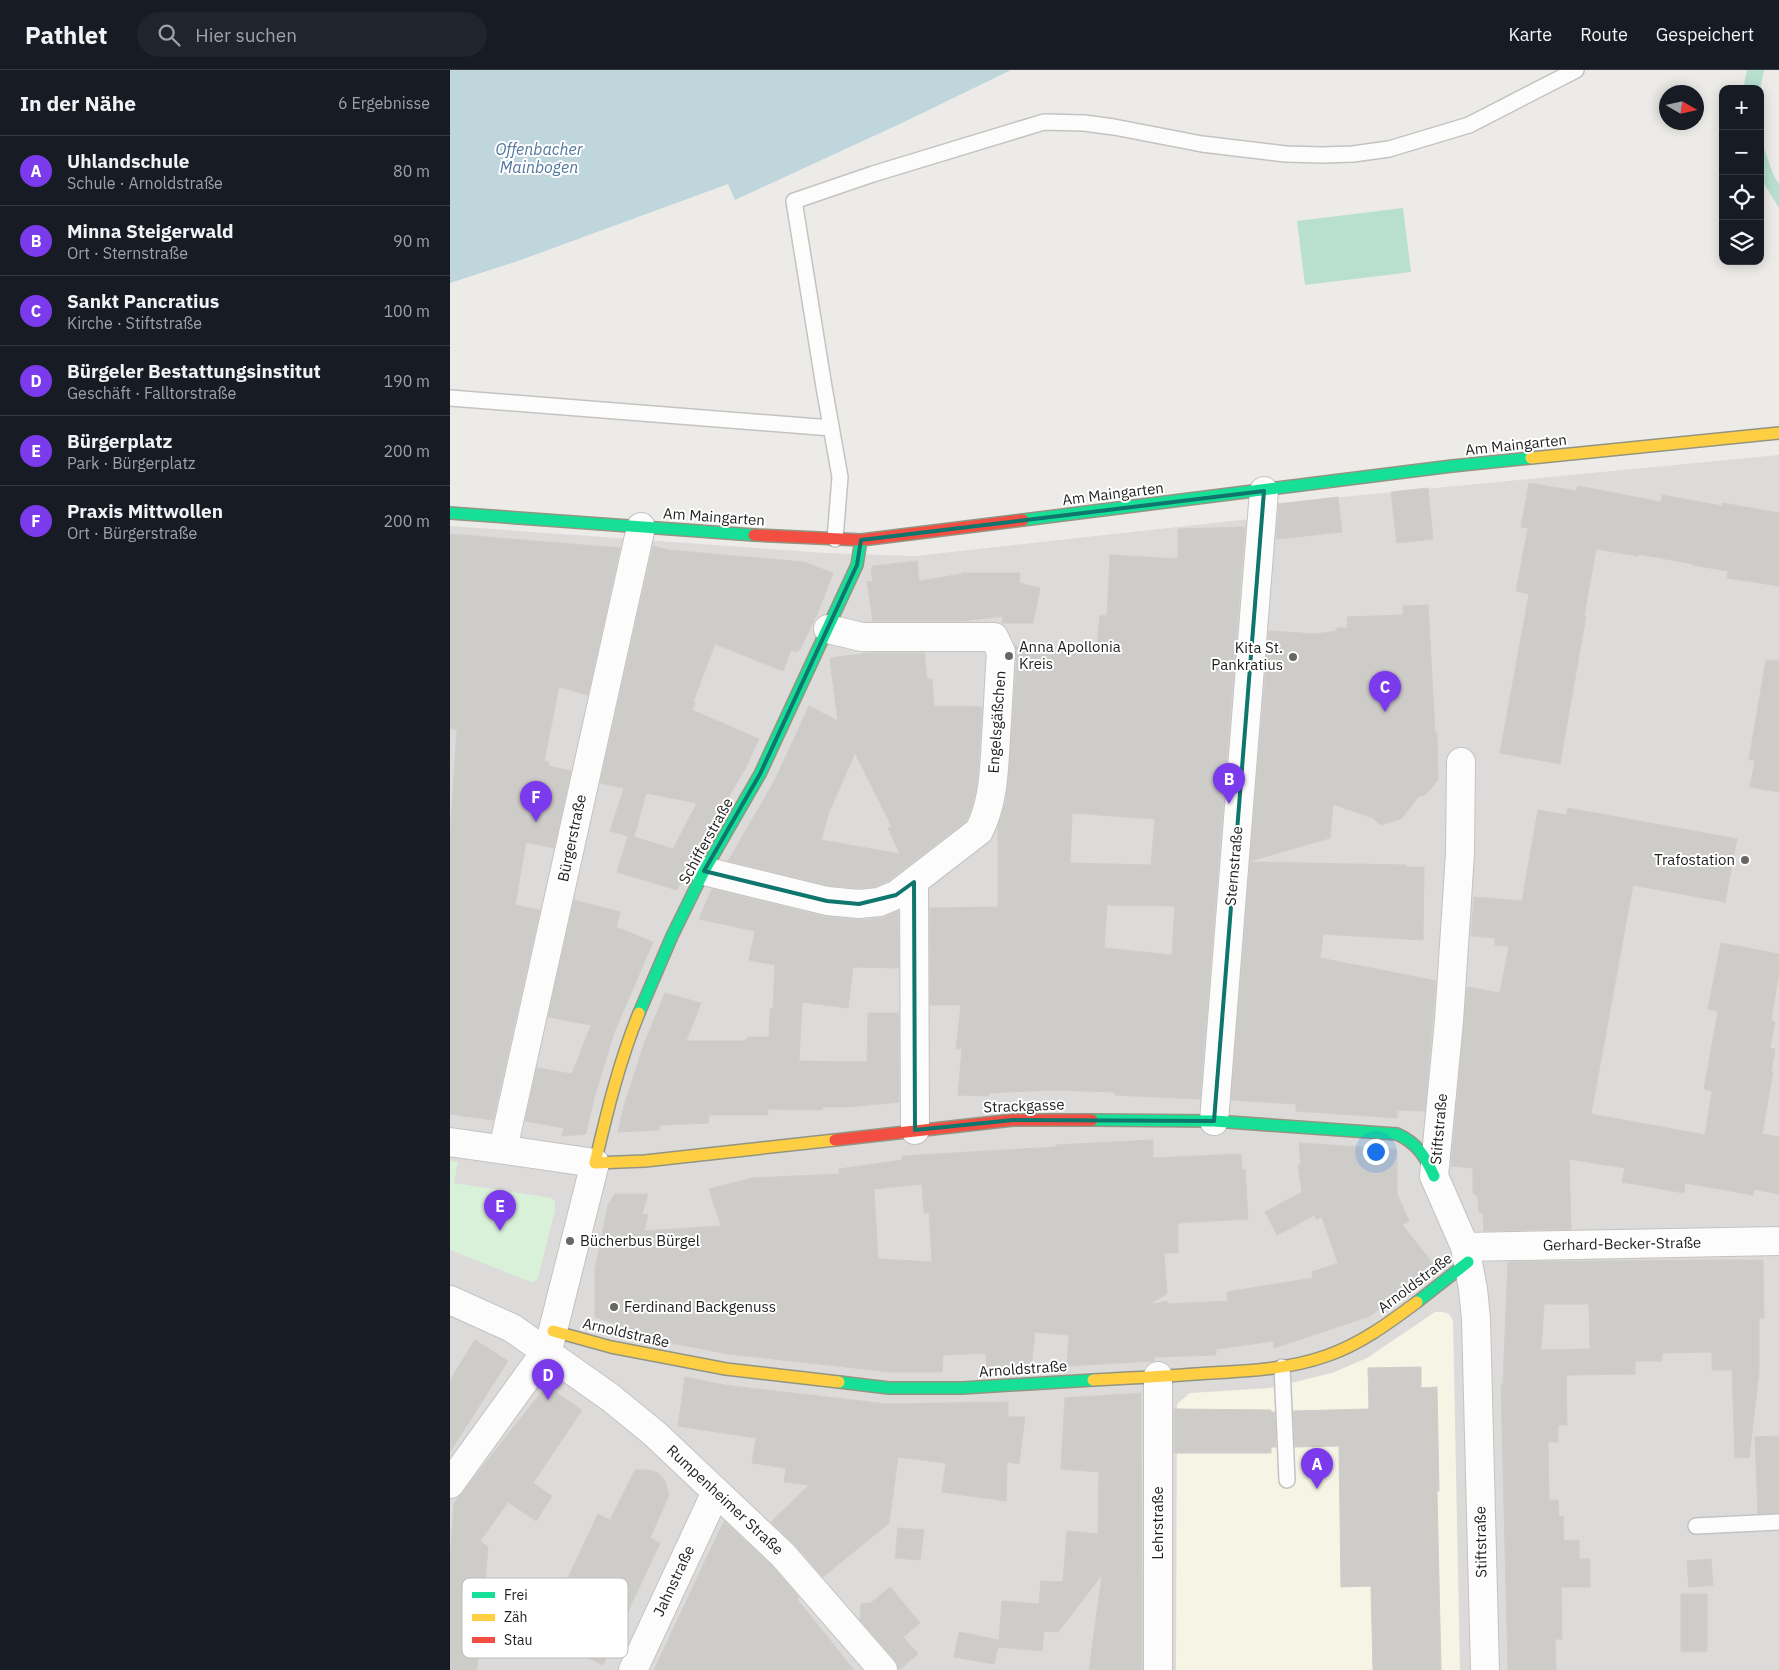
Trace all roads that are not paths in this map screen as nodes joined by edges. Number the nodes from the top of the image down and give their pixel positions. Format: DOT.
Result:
graph roads {
  1 [pos="1576,70"];
  2 [pos="450,398"];
  3 [pos="831,428"];
  4 [pos="1779,434"];
  5 [pos="1264,491"];
  6 [pos="450,513"];
  7 [pos="641,527"];
  8 [pos="835,539"];
  9 [pos="861,540"];
  10 [pos="828,629"];
  11 [pos="1461,762"];
  12 [pos="704,872"];
  13 [pos="914,882"];
  14 [pos="1214,1121"];
  15 [pos="915,1130"];
  16 [pos="450,1142"];
  17 [pos="504,1149"];
  18 [pos="596,1163"];
  19 [pos="1434,1176"];
  20 [pos="1779,1241"];
  21 [pos="1466,1254"];
  22 [pos="450,1300"];
  23 [pos="550,1341"];
  24 [pos="1282,1368"];
  25 [pos="1158,1376"];
  26 [pos="1288,1480"];
  27 [pos="450,1484"];
  28 [pos="716,1492"];
  29 [pos="1779,1522"];
  30 [pos="1696,1526"];
  31 [pos="632,1670"];
  32 [pos="883,1670"];
  33 [pos="1158,1670"];
  34 [pos="1485,1670"];
  1 -- 3 [label="lane"];
  2 -- 3 [label="lane"];
  3 -- 8 [label="lane"];
  4 -- 5 [label="street, Am Maingarten"];
  5 -- 9 [label="street, Am Maingarten"];
  5 -- 14 [label="street, Sternstraße"];
  6 -- 7 [label="street, Am Maingarten"];
  7 -- 8 [label="street, Am Maingarten"];
  7 -- 17 [label="street, Bürgerstraße"];
  8 -- 9 [label="street, Am Maingarten"];
  9 -- 10 [label="street, Schifferstraße"];
  10 -- 12 [label="street, Schifferstraße"];
  10 -- 13 [label="street, Engelsgäßchen"];
  11 -- 19 [label="street, Stiftstraße"];
  12 -- 13 [label="street, Engelsgäßchen"];
  12 -- 18 [label="street, Schifferstraße"];
  13 -- 15 [label="street"];
  14 -- 15 [label="street, Strackgasse"];
  14 -- 19 [label="street, Strackgasse"];
  15 -- 18 [label="street, Strackgasse"];
  16 -- 17 [label="street"];
  17 -- 18 [label="street"];
  18 -- 23 [label="street"];
  19 -- 21 [label="street, Stiftstraße"];
  20 -- 21 [label="street, Gerhard-Becker-Straße"];
  21 -- 24 [label="street, Arnoldstraße"];
  21 -- 34 [label="street, Stiftstraße"];
  22 -- 23 [label="street, Rumpenheimer Straße"];
  23 -- 25 [label="street, Arnoldstraße"];
  23 -- 27 [label="street"];
  23 -- 28 [label="street, Rumpenheimer Straße"];
  24 -- 25 [label="street, Arnoldstraße"];
  24 -- 26 [label="lane"];
  25 -- 33 [label="street, Lehrstraße"];
  28 -- 31 [label="street, Jahnstraße"];
  28 -- 32 [label="street, Rumpenheimer Straße"];
  29 -- 30 [label="lane"];
}
